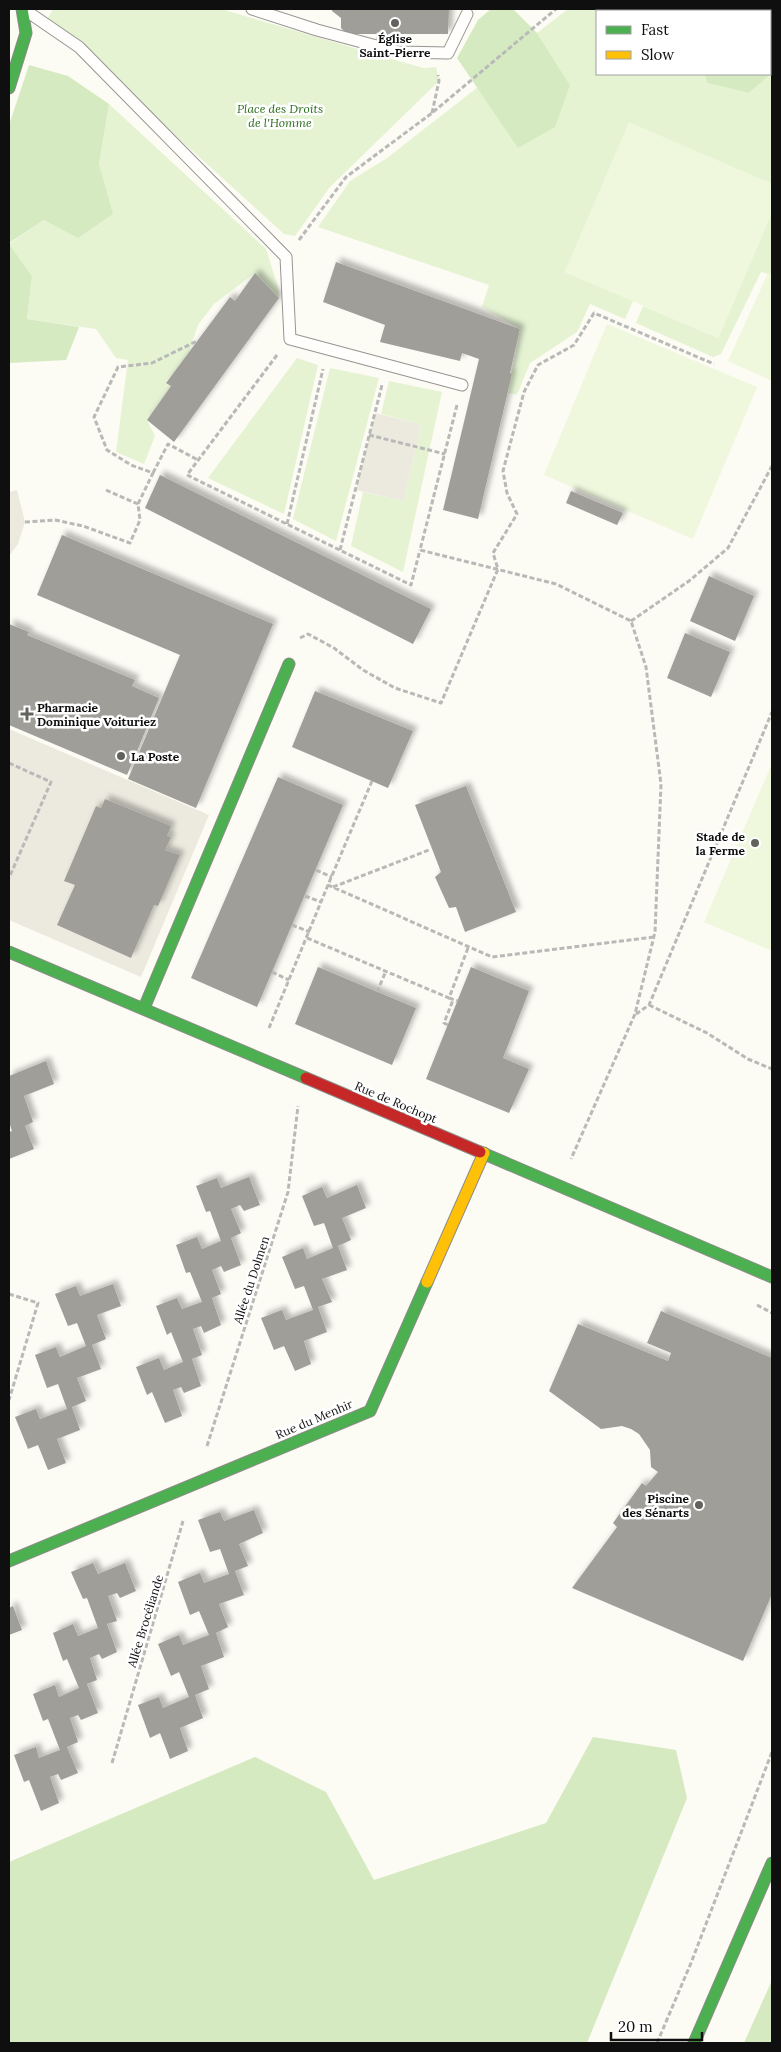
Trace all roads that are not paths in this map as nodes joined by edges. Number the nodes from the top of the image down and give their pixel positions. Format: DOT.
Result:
graph roads {
  1 [pos="18,9"];
  2 [pos="22,9"];
  3 [pos="252,9"];
  4 [pos="9,10"];
  5 [pos="467,14"];
  6 [pos="9,88"];
  7 [pos="462,385"];
  8 [pos="288,664"];
  9 [pos="9,952"];
  10 [pos="144,1008"];
  11 [pos="484,1153"];
  12 [pos="772,1277"];
  13 [pos="9,1561"];
  14 [pos="772,1863"];
  15 [pos="694,2043"];
  1 -- 4 [label="street"];
  2 -- 6 [label="street"];
  2 -- 7 [label="lane"];
  3 -- 5 [label="lane"];
  8 -- 10 [label="street"];
  9 -- 10 [label="street, Rue de Rochopt"];
  10 -- 11 [label="street, Rue de Rochopt"];
  11 -- 12 [label="street, Rue de Rochopt"];
  11 -- 13 [label="street, Rue du Menhir"];
  14 -- 15 [label="street"];
}
